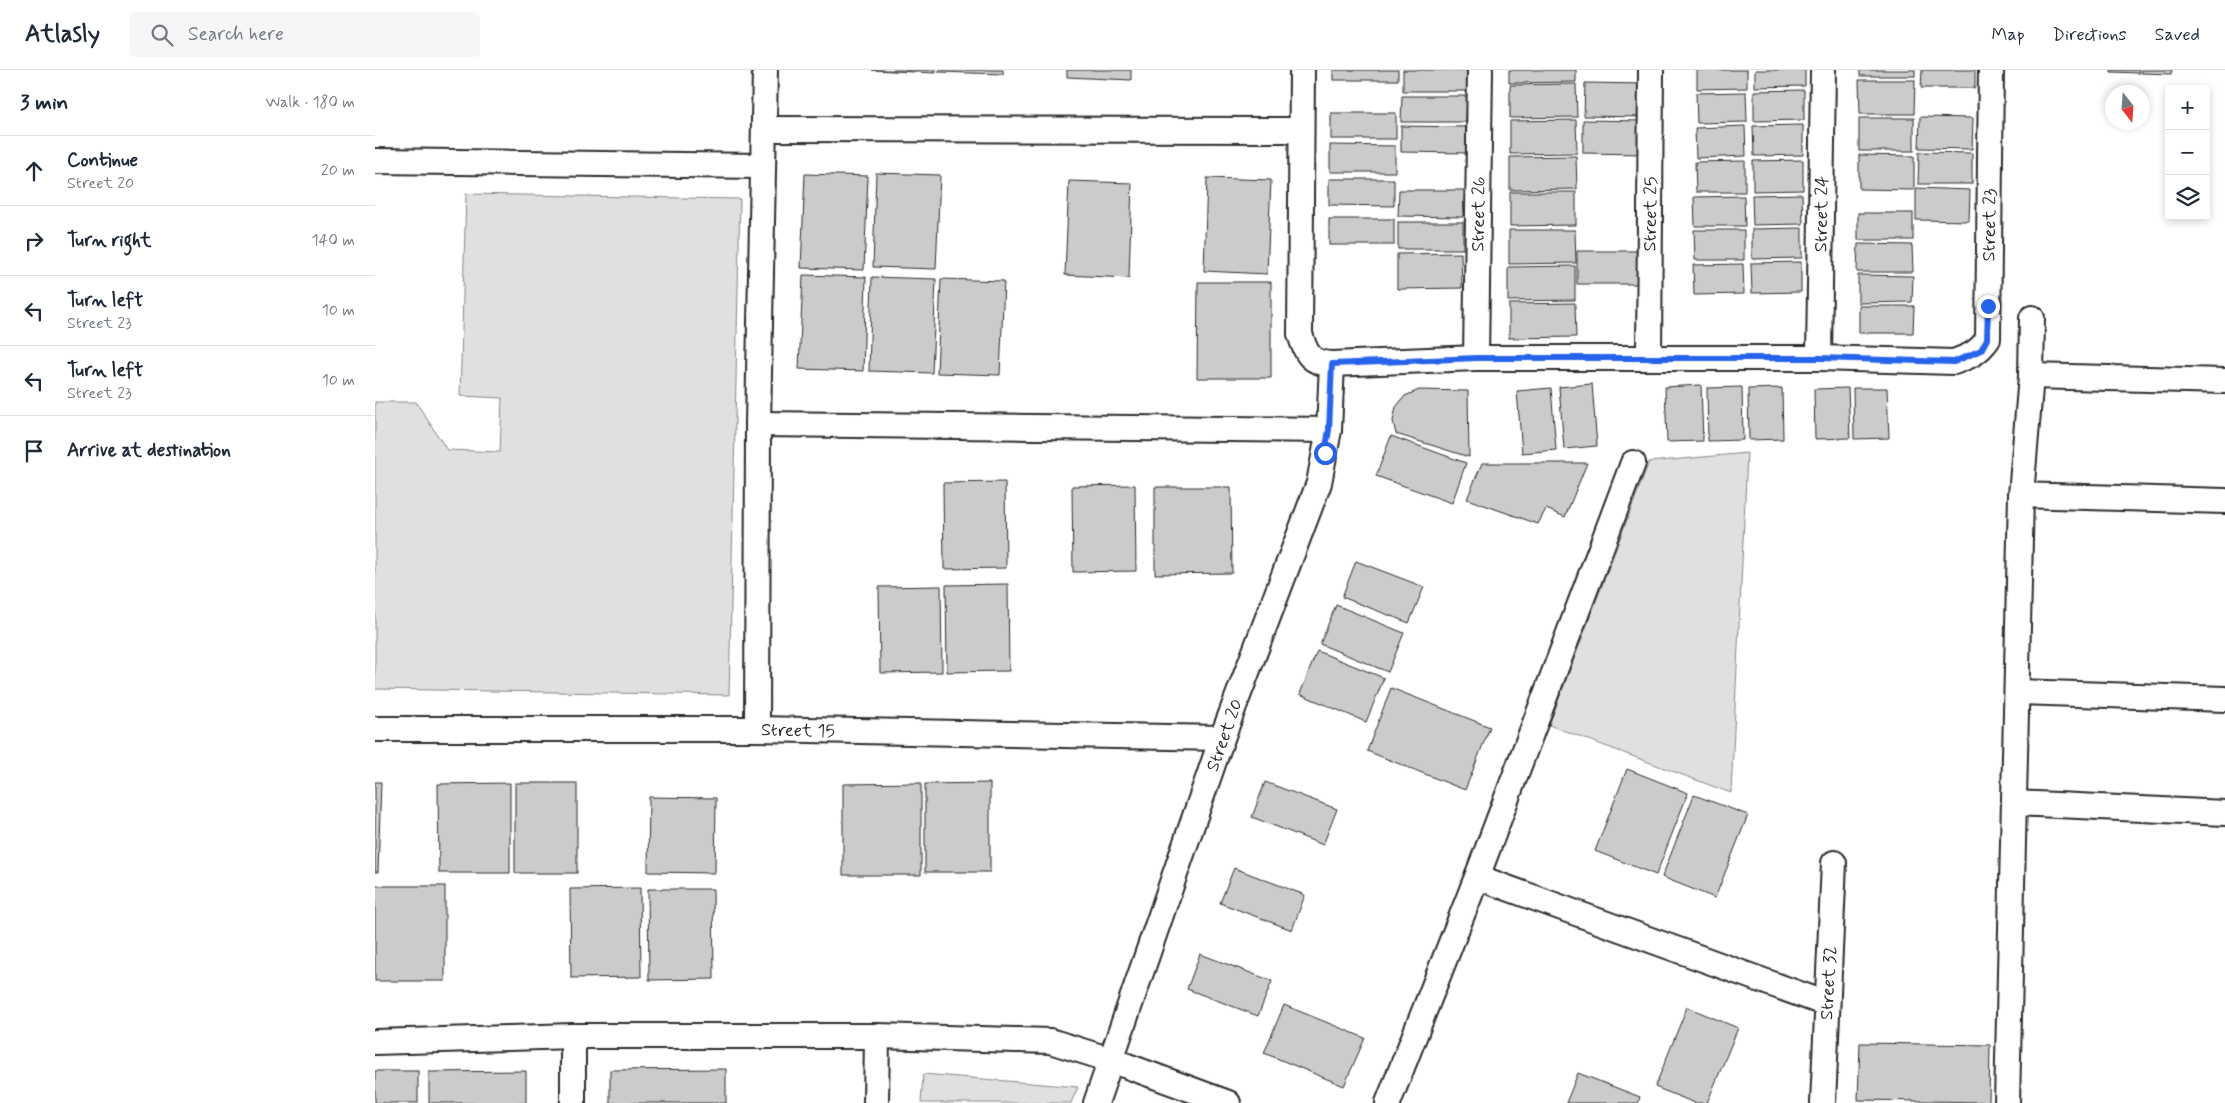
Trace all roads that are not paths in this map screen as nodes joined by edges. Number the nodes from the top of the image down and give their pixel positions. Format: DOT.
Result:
graph roads {
  1 [pos="765,70"];
  2 [pos="1301,70"];
  3 [pos="1480,70"];
  4 [pos="1651,70"];
  5 [pos="1823,70"];
  6 [pos="1991,70"];
  7 [pos="765,129"];
  8 [pos="1301,130"];
  9 [pos="375,161"];
  10 [pos="763,166"];
  11 [pos="2032,318"];
  12 [pos="1477,358"];
  13 [pos="1649,358"];
  14 [pos="1819,358"];
  15 [pos="1332,364"];
  16 [pos="2031,376"];
  17 [pos="2225,381"];
  18 [pos="758,424"];
  19 [pos="1329,430"];
  20 [pos="1633,463"];
  21 [pos="2021,495"];
  22 [pos="2225,501"];
  23 [pos="2017,692"];
  24 [pos="2225,699"];
  25 [pos="375,729"];
  26 [pos="757,729"];
  27 [pos="1222,738"];
  28 [pos="2014,803"];
  29 [pos="2225,813"];
  30 [pos="1834,863"];
  31 [pos="1477,877"];
  32 [pos="1827,1004"];
  33 [pos="573,1036"];
  34 [pos="877,1036"];
  35 [pos="375,1042"];
  36 [pos="1111,1060"];
  37 [pos="573,1103"];
  38 [pos="876,1103"];
  39 [pos="1096,1103"];
  40 [pos="1228,1103"];
  41 [pos="1388,1103"];
  42 [pos="1823,1103"];
  43 [pos="2007,1103"];
  1 -- 7 [label="street"];
  2 -- 8 [label="street"];
  3 -- 12 [label="street, Street 26"];
  4 -- 13 [label="street, Street 25"];
  5 -- 14 [label="street, Street 24"];
  6 -- 14 [label="street, Street 23"];
  7 -- 8 [label="street"];
  7 -- 10 [label="street"];
  8 -- 15 [label="street"];
  9 -- 10 [label="street"];
  10 -- 18 [label="street"];
  11 -- 16 [label="street"];
  12 -- 13 [label="street"];
  12 -- 15 [label="street"];
  13 -- 14 [label="street"];
  15 -- 19 [label="street, Street 20"];
  16 -- 17 [label="street"];
  16 -- 21 [label="street"];
  18 -- 19 [label="street"];
  18 -- 26 [label="street"];
  19 -- 27 [label="street, Street 20"];
  20 -- 31 [label="street"];
  21 -- 22 [label="street"];
  21 -- 23 [label="street"];
  23 -- 24 [label="street"];
  23 -- 28 [label="street"];
  25 -- 26 [label="street, Street 15"];
  26 -- 27 [label="street, Street 15"];
  27 -- 36 [label="street, Street 20"];
  28 -- 29 [label="street"];
  28 -- 43 [label="street"];
  30 -- 32 [label="street, Street 32"];
  31 -- 32 [label="street"];
  31 -- 41 [label="street"];
  32 -- 42 [label="street, Street 32"];
  33 -- 34 [label="street"];
  33 -- 35 [label="street"];
  33 -- 37 [label="street"];
  34 -- 36 [label="street"];
  34 -- 38 [label="street"];
  36 -- 39 [label="street, Street 20"];
  36 -- 40 [label="street"];
}
